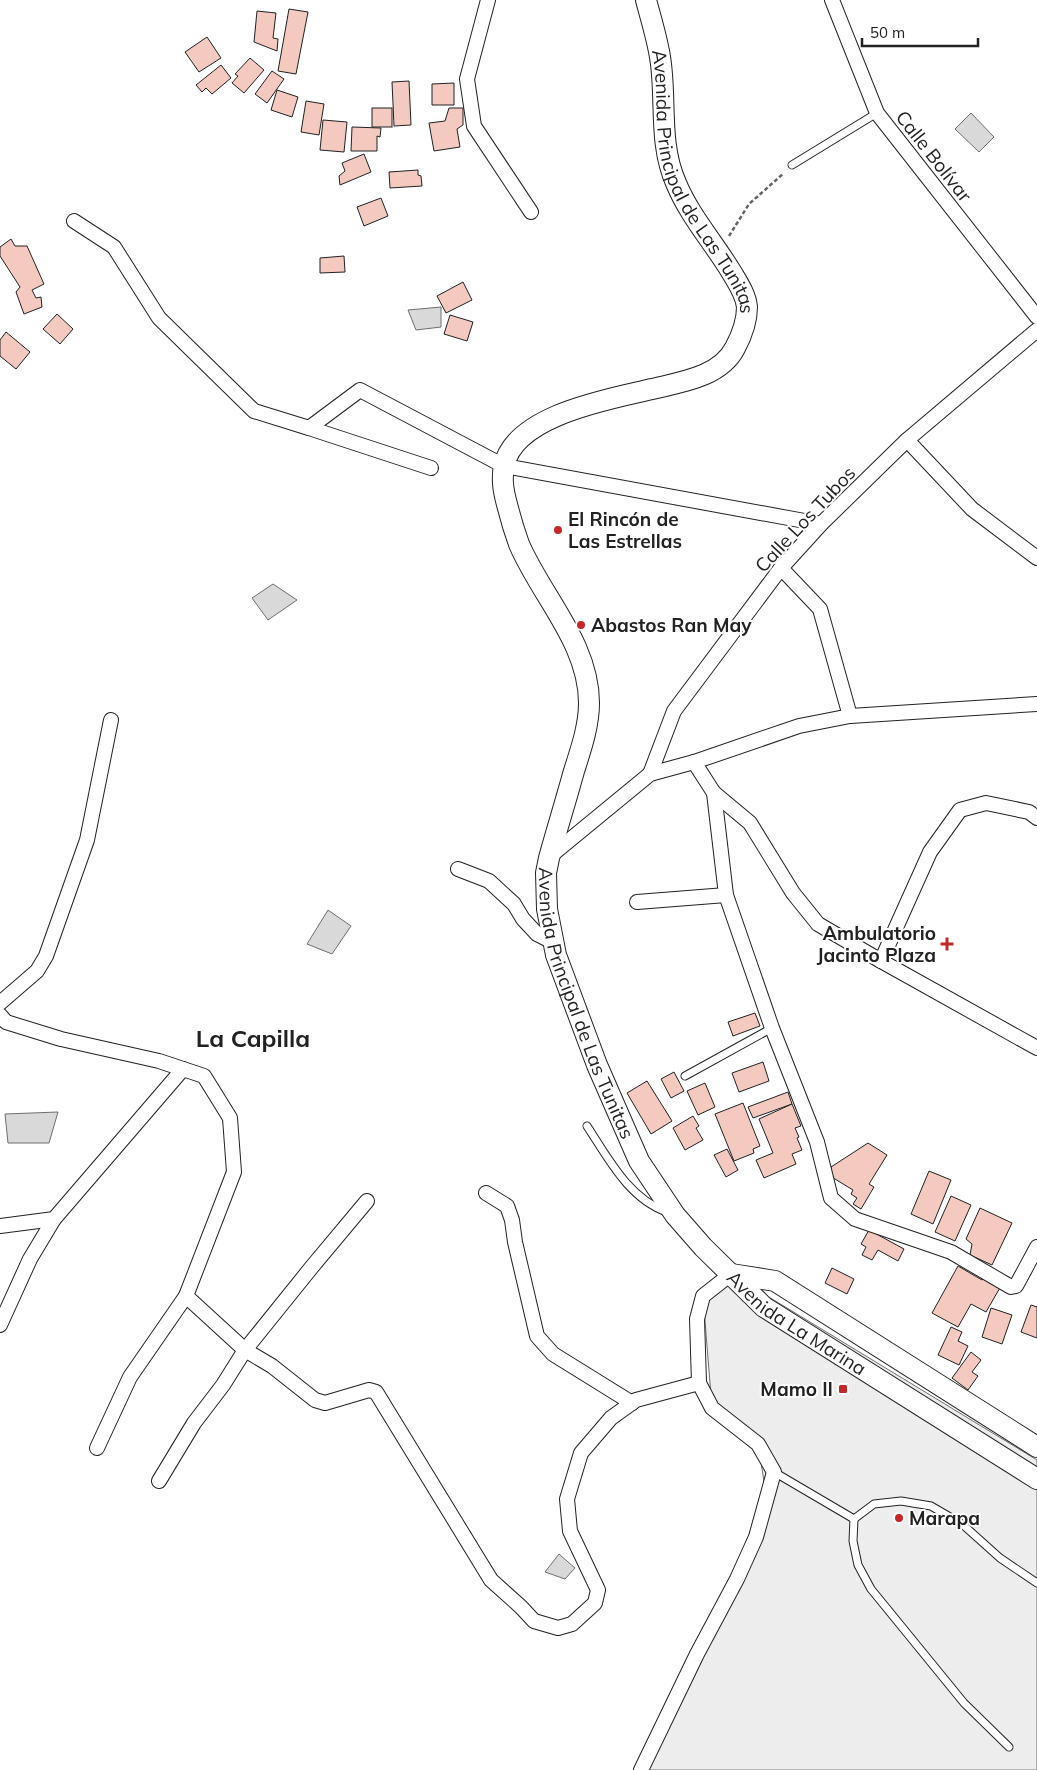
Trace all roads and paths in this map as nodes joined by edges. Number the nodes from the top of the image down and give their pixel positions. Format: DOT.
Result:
graph roads {
  1 [pos="488,0"];
  2 [pos="646,0"];
  3 [pos="832,0"];
  4 [pos="876,113"];
  5 [pos="792,165"];
  6 [pos="531,212"];
  7 [pos="74,221"];
  8 [pos="720,252"];
  9 [pos="1037,318"];
  10 [pos="1037,330"];
  11 [pos="309,428"];
  12 [pos="907,440"];
  13 [pos="504,466"];
  14 [pos="431,468"];
  15 [pos="821,524"];
  16 [pos="1037,558"];
  17 [pos="782,568"];
  18 [pos="1037,704"];
  19 [pos="850,716"];
  20 [pos="111,720"];
  21 [pos="694,762"];
  22 [pos="650,774"];
  23 [pos="714,793"];
  24 [pos="1037,818"];
  25 [pos="549,858"];
  26 [pos="458,870"];
  27 [pos="726,896"];
  28 [pos="637,902"];
  29 [pos="553,942"];
  30 [pos="881,961"];
  31 [pos="0,1003"];
  32 [pos="0,1015"];
  33 [pos="772,1028"];
  34 [pos="1037,1048"];
  35 [pos="182,1069"];
  36 [pos="685,1076"];
  37 [pos="587,1126"];
  38 [pos="486,1193"];
  39 [pos="368,1201"];
  40 [pos="675,1215"];
  41 [pos="54,1219"];
  42 [pos="0,1226"];
  43 [pos="1037,1247"];
  44 [pos="731,1274"];
  45 [pos="186,1296"];
  46 [pos="0,1325"];
  47 [pos="245,1350"];
  48 [pos="699,1383"];
  49 [pos="632,1404"];
  50 [pos="1037,1447"];
  51 [pos="97,1448"];
  52 [pos="774,1472"];
  53 [pos="1037,1479"];
  54 [pos="159,1481"];
  55 [pos="854,1519"];
  56 [pos="1037,1583"];
  57 [pos="1009,1747"];
  58 [pos="641,1770"];
  1 -- 6 [label="street"];
  2 -- 8 [label="main road, Avenida Principal de Las Tunitas"];
  3 -- 4 [label="street, Calle Bolívar"];
  4 -- 5 [label="lane"];
  4 -- 9 [label="street, Calle Bolívar"];
  5 -- 8 [label="path"];
  7 -- 11 [label="street"];
  8 -- 13 [label="main road, Avenida Principal de Las Tunitas"];
  10 -- 12 [label="street, Calle Los Tubos"];
  11 -- 13 [label="street"];
  11 -- 14 [label="street"];
  12 -- 15 [label="street, Calle Los Tubos"];
  12 -- 16 [label="street"];
  13 -- 15 [label="street"];
  13 -- 25 [label="main road, Avenida Principal de Las Tunitas"];
  15 -- 17 [label="street, Calle Los Tubos"];
  17 -- 19 [label="street"];
  17 -- 22 [label="street, Calle Los Tubos"];
  18 -- 19 [label="street"];
  19 -- 21 [label="street"];
  20 -- 31 [label="street"];
  21 -- 22 [label="street"];
  21 -- 23 [label="street"];
  22 -- 25 [label="street"];
  23 -- 27 [label="street"];
  23 -- 30 [label="street"];
  24 -- 30 [label="street"];
  25 -- 29 [label="main road, Avenida Principal de Las Tunitas"];
  26 -- 29 [label="street"];
  27 -- 28 [label="street"];
  27 -- 33 [label="street"];
  29 -- 40 [label="main road, Avenida Principal de Las Tunitas"];
  30 -- 34 [label="street"];
  32 -- 35 [label="street"];
  33 -- 36 [label="lane"];
  33 -- 43 [label="street"];
  35 -- 41 [label="street"];
  35 -- 45 [label="street"];
  37 -- 40 [label="lane"];
  38 -- 49 [label="street"];
  39 -- 47 [label="street"];
  40 -- 44 [label="main road, Avenida Principal de Las Tunitas"];
  41 -- 42 [label="street"];
  41 -- 46 [label="street"];
  44 -- 48 [label="street"];
  44 -- 50 [label="main road, Avenida La Marina"];
  44 -- 53 [label="main road, Avenida La Marina"];
  45 -- 47 [label="street"];
  45 -- 51 [label="street"];
  47 -- 49 [label="street"];
  47 -- 54 [label="street"];
  48 -- 49 [label="street"];
  48 -- 52 [label="street"];
  52 -- 55 [label="lane"];
  52 -- 58 [label="street"];
  55 -- 56 [label="lane"];
  55 -- 57 [label="lane"];
}
